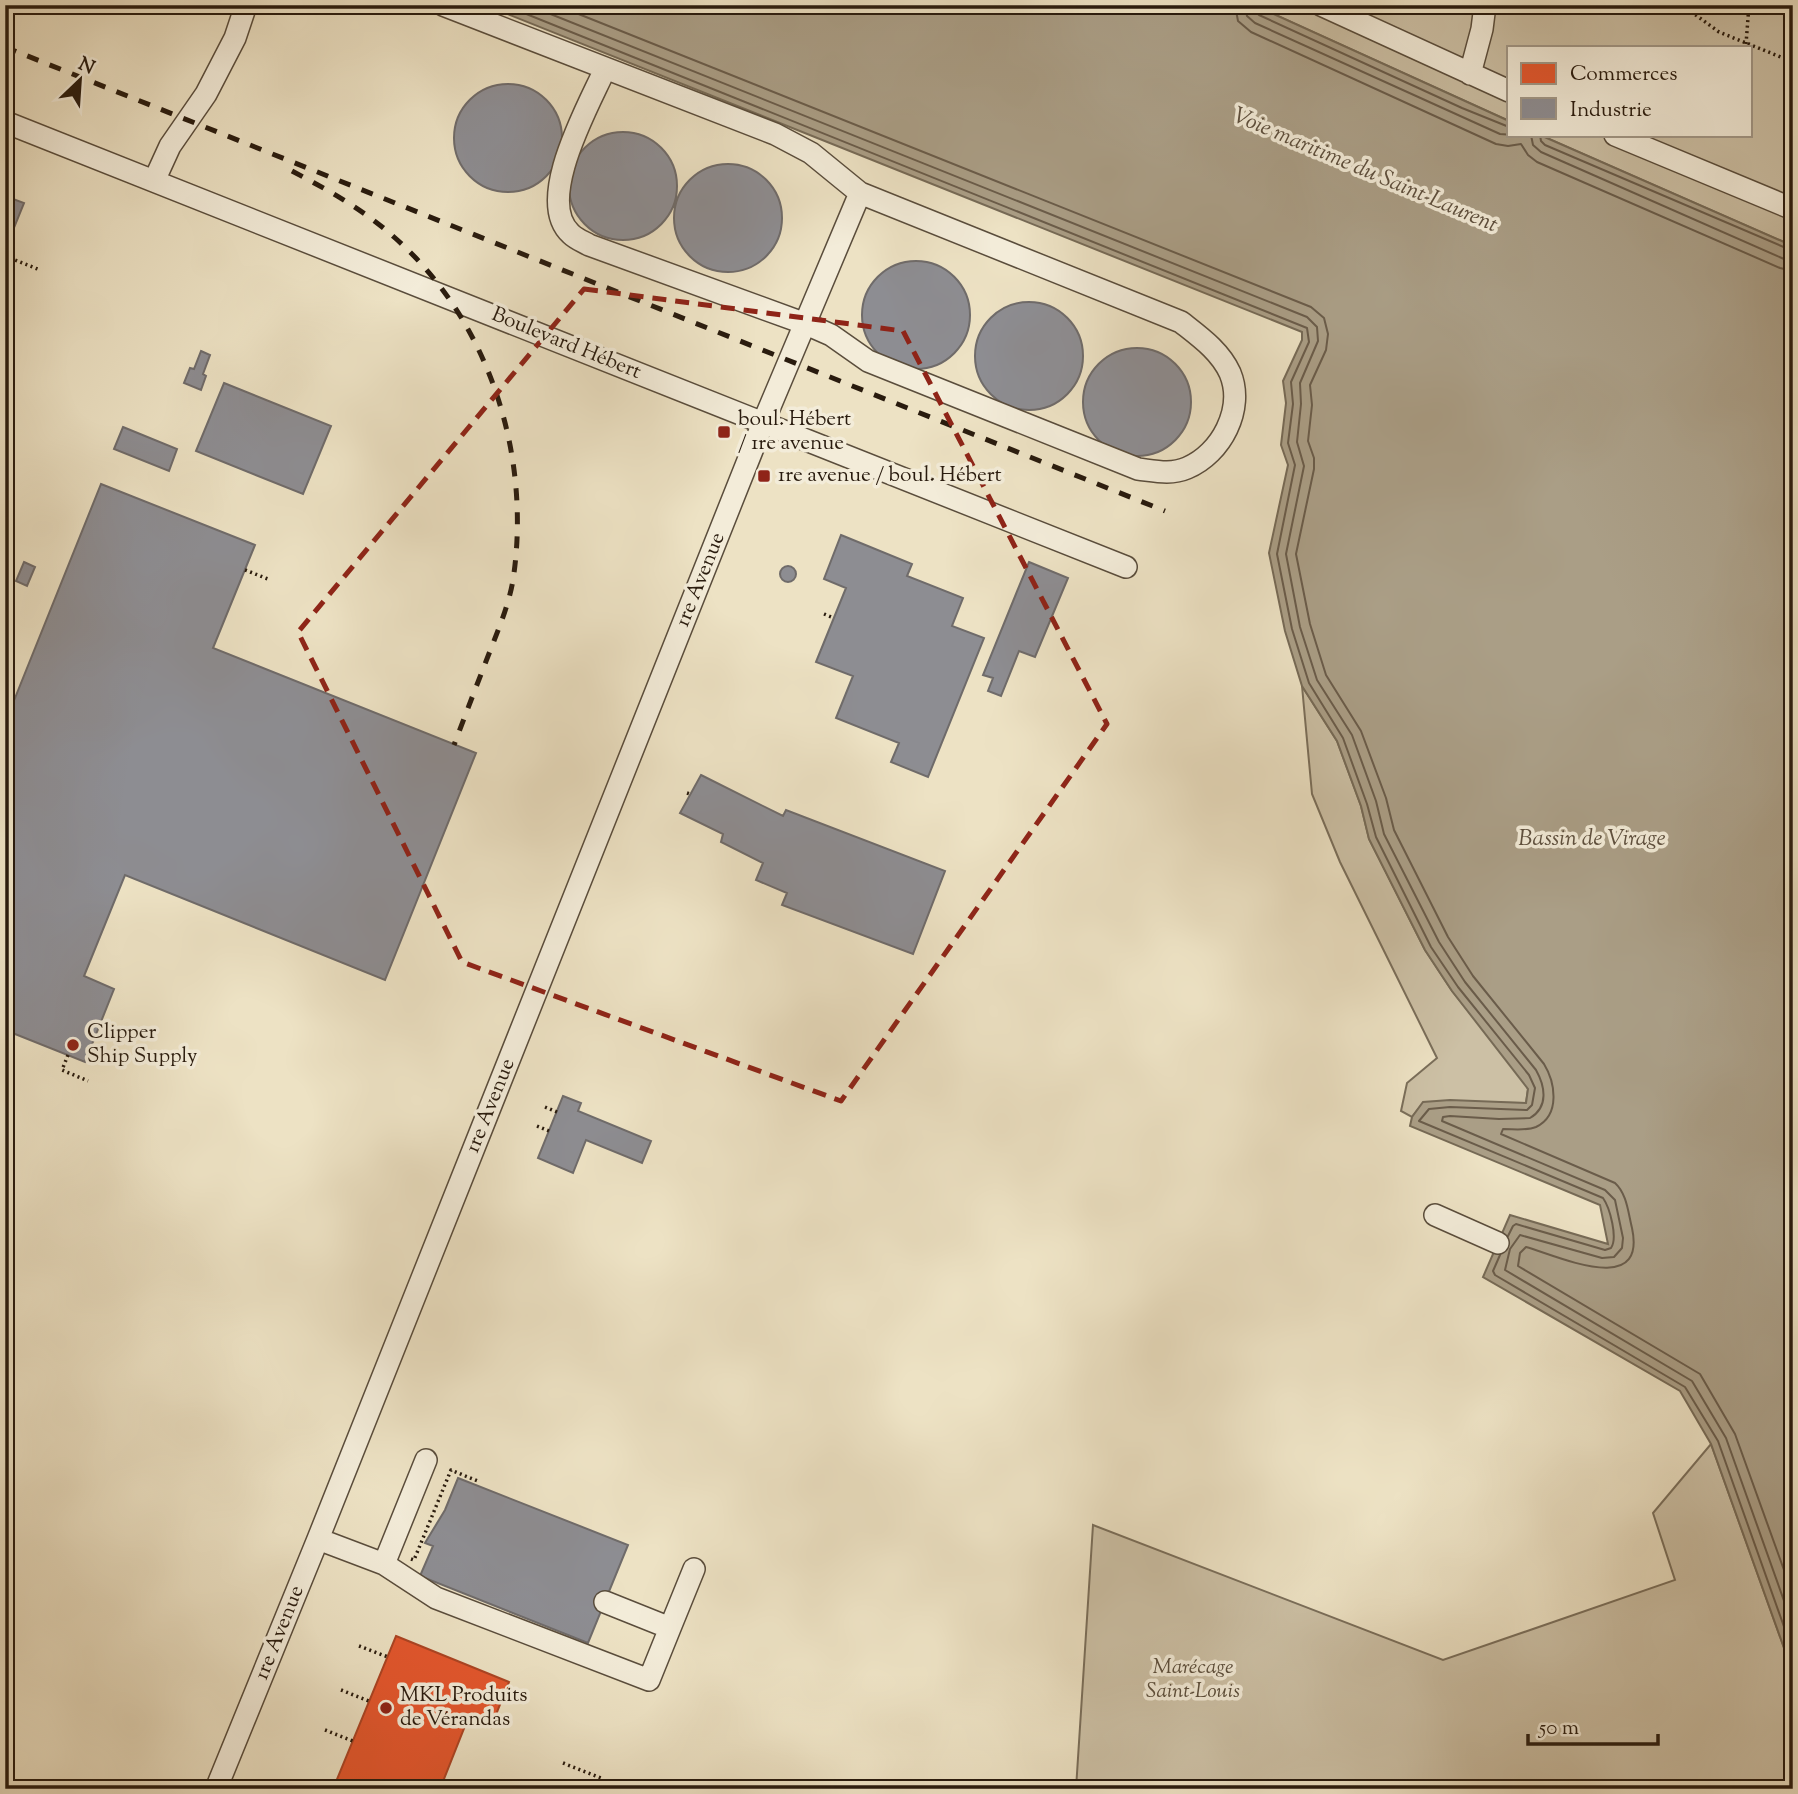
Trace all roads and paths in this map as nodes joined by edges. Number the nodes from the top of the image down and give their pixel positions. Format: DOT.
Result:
graph roads {
  1 [pos="246,5"];
  2 [pos="443,5"];
  3 [pos="1321,5"];
  4 [pos="1485,5"];
  5 [pos="1682,5"];
  6 [pos="1749,5"];
  7 [pos="1746,44"];
  8 [pos="1751,46"];
  9 [pos="1752,46"];
  10 [pos="1793,62"];
  11 [pos="605,69"];
  12 [pos="1471,74"];
  13 [pos="1507,90"];
  14 [pos="5,122"];
  15 [pos="1617,136"];
  16 [pos="154,181"];
  17 [pos="860,193"];
  18 [pos="1793,209"];
  19 [pos="5,256"];
  20 [pos="40,271"];
  21 [pos="806,324"];
  22 [pos="763,423"];
  23 [pos="1126,567"];
  24 [pos="245,570"];
  25 [pos="268,579"];
  26 [pos="824,614"];
  27 [pos="834,618"];
  28 [pos="68,1055"];
  29 [pos="88,1081"];
  30 [pos="545,1107"];
  31 [pos="557,1112"];
  32 [pos="537,1126"];
  33 [pos="549,1131"];
  34 [pos="1435,1215"];
  35 [pos="1498,1243"];
  36 [pos="426,1460"];
  37 [pos="480,1482"];
  38 [pos="318,1539"];
  39 [pos="406,1557"];
  40 [pos="384,1564"];
  41 [pos="694,1569"];
  42 [pos="605,1602"];
  43 [pos="670,1628"];
  44 [pos="359,1646"];
  45 [pos="388,1657"];
  46 [pos="341,1690"];
  47 [pos="369,1701"];
  48 [pos="325,1730"];
  49 [pos="353,1741"];
  50 [pos="563,1763"];
  51 [pos="601,1778"];
  52 [pos="216,1789"];
  1 -- 16 [label="street"];
  2 -- 11 [label="street"];
  3 -- 12 [label="street"];
  4 -- 12 [label="street"];
  5 -- 7 [label="path"];
  6 -- 7 [label="path"];
  7 -- 8 [label="path"];
  9 -- 10 [label="path"];
  11 -- 17 [label="street"];
  11 -- 21 [label="street"];
  12 -- 13 [label="street"];
  14 -- 16 [label="street, Boulevard Hébert"];
  15 -- 18 [label="street"];
  16 -- 22 [label="street, Boulevard Hébert"];
  17 -- 21 [label="street, 1re Avenue"];
  17 -- 21 [label="street"];
  19 -- 20 [label="path"];
  21 -- 22 [label="street, 1re Avenue"];
  22 -- 23 [label="street, Boulevard Hébert"];
  22 -- 38 [label="street, 1re Avenue"];
  24 -- 25 [label="path"];
  26 -- 27 [label="path"];
  28 -- 29 [label="path"];
  30 -- 31 [label="path"];
  32 -- 33 [label="path"];
  34 -- 35 [label="street"];
  36 -- 40 [label="street"];
  37 -- 39 [label="path"];
  38 -- 40 [label="street"];
  38 -- 52 [label="street, 1re Avenue"];
  40 -- 43 [label="street"];
  41 -- 43 [label="street"];
  42 -- 43 [label="street"];
  44 -- 45 [label="path"];
  46 -- 47 [label="path"];
  48 -- 49 [label="path"];
  50 -- 51 [label="path"];
}
